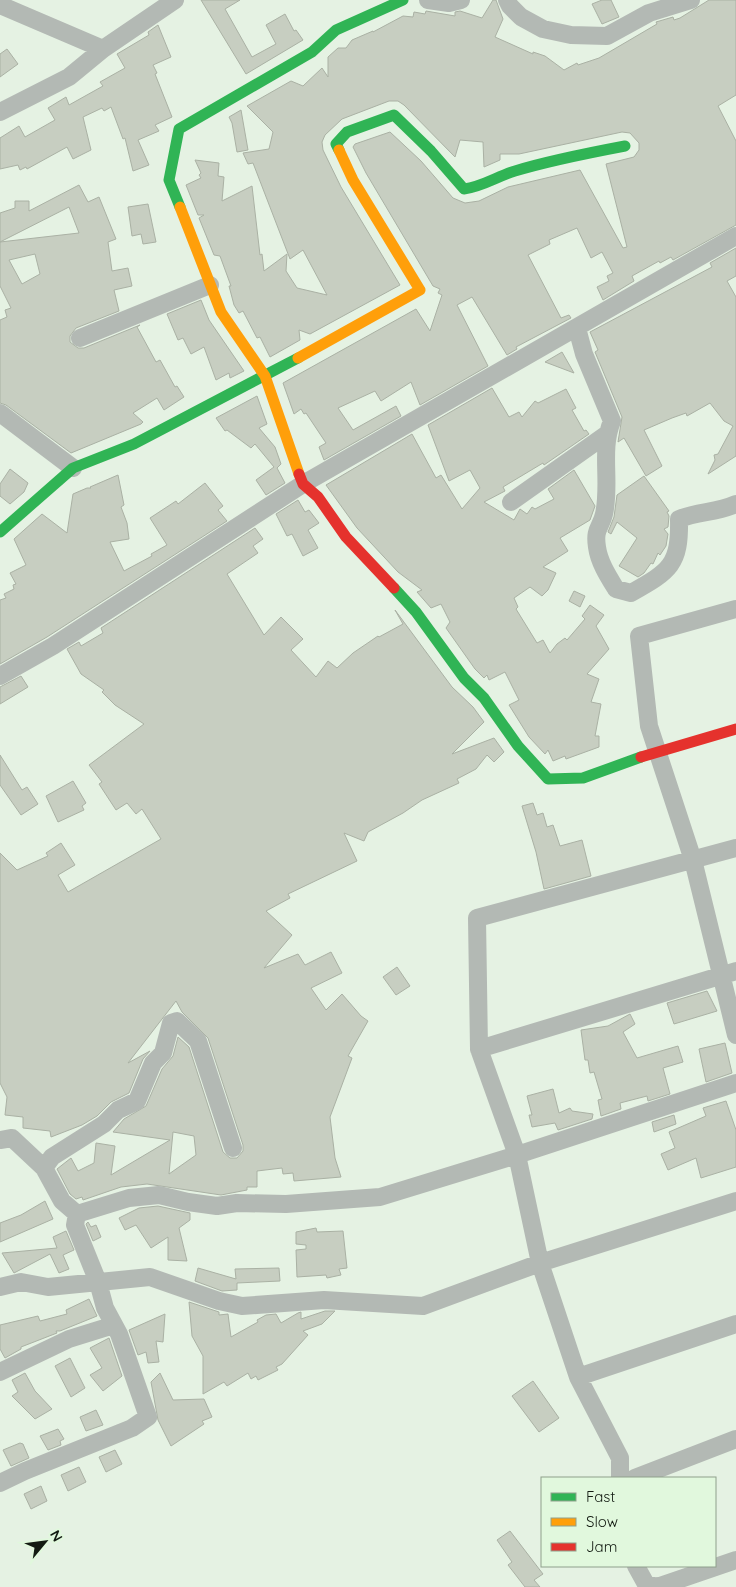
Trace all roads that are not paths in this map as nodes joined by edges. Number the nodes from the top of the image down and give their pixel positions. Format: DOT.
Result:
graph roads {
  1 [pos="175,0"];
  2 [pos="403,0"];
  3 [pos="428,0"];
  4 [pos="461,0"];
  5 [pos="508,0"];
  6 [pos="691,0"];
  7 [pos="0,5"];
  8 [pos="103,49"];
  9 [pos="0,112"];
  10 [pos="625,146"];
  11 [pos="736,236"];
  12 [pos="210,285"];
  13 [pos="577,328"];
  14 [pos="80,338"];
  15 [pos="265,376"];
  16 [pos="0,413"];
  17 [pos="606,434"];
  18 [pos="73,468"];
  19 [pos="303,484"];
  20 [pos="511,502"];
  21 [pos="736,504"];
  22 [pos="0,532"];
  23 [pos="736,609"];
  24 [pos="0,676"];
  25 [pos="736,729"];
  26 [pos="656,752"];
  27 [pos="736,848"];
  28 [pos="694,860"];
  29 [pos="728,974"];
  30 [pos="736,1035"];
  31 [pos="480,1049"];
  32 [pos="736,1084"];
  33 [pos="0,1140"];
  34 [pos="233,1148"];
  35 [pos="517,1155"];
  36 [pos="44,1168"];
  37 [pos="736,1201"];
  38 [pos="77,1214"];
  39 [pos="540,1263"];
  40 [pos="98,1282"];
  41 [pos="0,1288"];
  42 [pos="736,1324"];
  43 [pos="114,1325"];
  44 [pos="0,1372"];
  45 [pos="578,1377"];
  46 [pos="736,1439"];
  47 [pos="620,1477"];
  48 [pos="637,1477"];
  49 [pos="0,1483"];
  50 [pos="736,1560"];
  51 [pos="637,1567"];
  52 [pos="716,1567"];
  53 [pos="716,1567"];
  54 [pos="657,1587"];
  1 -- 8 [label="street"];
  2 -- 12 [label="street"];
  3 -- 4 [label="street"];
  5 -- 6 [label="street"];
  7 -- 8 [label="street"];
  8 -- 9 [label="street"];
  10 -- 15 [label="street"];
  11 -- 13 [label="street"];
  12 -- 14 [label="street"];
  12 -- 15 [label="street"];
  13 -- 17 [label="street"];
  13 -- 19 [label="street"];
  15 -- 18 [label="street"];
  15 -- 19 [label="street"];
  16 -- 18 [label="street"];
  17 -- 20 [label="street"];
  17 -- 21 [label="street"];
  18 -- 22 [label="street"];
  19 -- 24 [label="street"];
  19 -- 26 [label="street"];
  23 -- 26 [label="street"];
  25 -- 26 [label="street"];
  26 -- 28 [label="street"];
  27 -- 28 [label="street"];
  28 -- 29 [label="street"];
  28 -- 31 [label="street"];
  29 -- 30 [label="street"];
  29 -- 31 [label="street"];
  31 -- 35 [label="street"];
  32 -- 35 [label="street"];
  33 -- 36 [label="street"];
  34 -- 36 [label="street"];
  35 -- 38 [label="street"];
  35 -- 39 [label="street"];
  36 -- 38 [label="street"];
  37 -- 39 [label="street"];
  38 -- 40 [label="street"];
  39 -- 40 [label="street"];
  39 -- 45 [label="street"];
  40 -- 41 [label="street"];
  40 -- 43 [label="street"];
  42 -- 45 [label="street"];
  43 -- 44 [label="street"];
  43 -- 49 [label="street"];
  45 -- 47 [label="street"];
  46 -- 48 [label="street"];
  50 -- 52 [label="street"];
  51 -- 54 [label="street"];
  53 -- 54 [label="street"];
}
